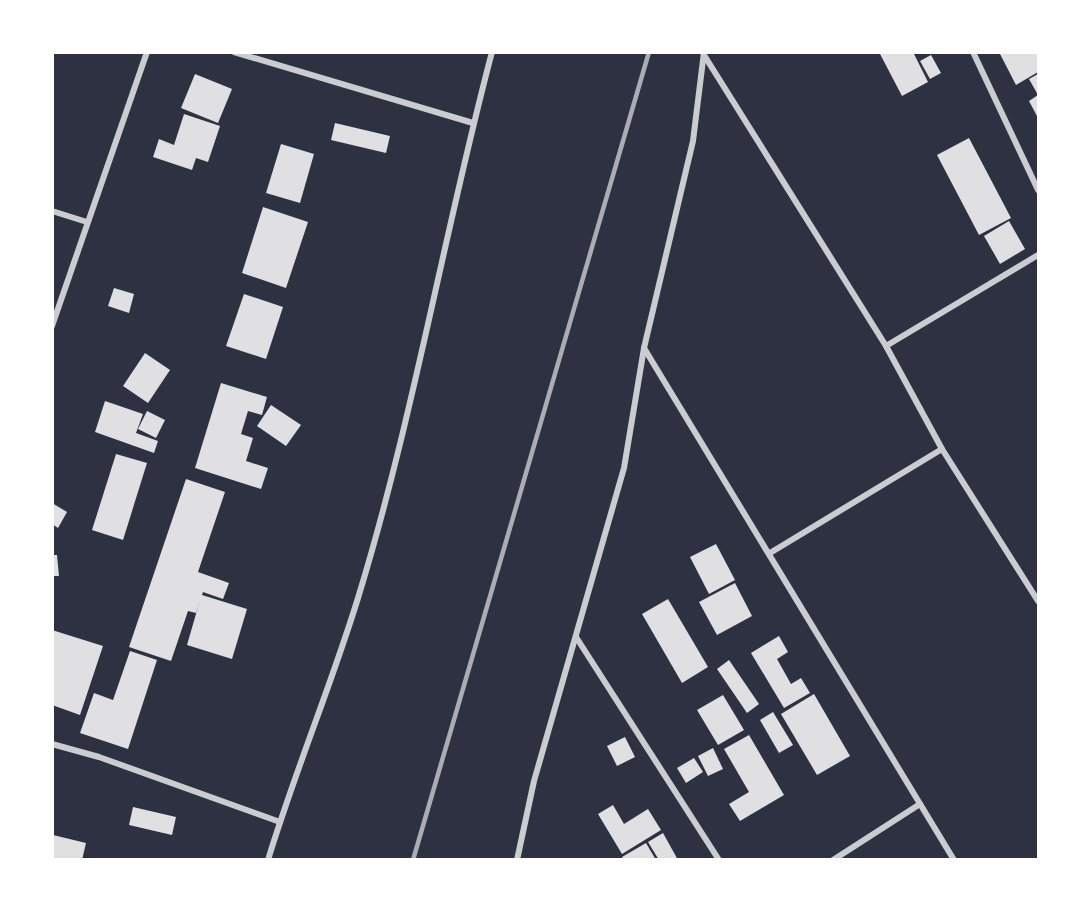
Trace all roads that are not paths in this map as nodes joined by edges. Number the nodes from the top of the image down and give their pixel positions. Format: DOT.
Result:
graph roads {
  1 [pos="147,52"];
  2 [pos="234,52"];
  3 [pos="492,52"];
  4 [pos="973,52"];
  5 [pos="704,54"];
  6 [pos="473,123"];
  7 [pos="1038,190"];
  8 [pos="52,211"];
  9 [pos="87,222"];
  10 [pos="1038,255"];
  11 [pos="52,326"];
  12 [pos="886,346"];
  13 [pos="644,348"];
  14 [pos="942,449"];
  15 [pos="770,553"];
  16 [pos="1038,601"];
  17 [pos="576,637"];
  18 [pos="52,744"];
  19 [pos="920,804"];
  20 [pos="280,822"];
  21 [pos="268,860"];
  22 [pos="517,860"];
  23 [pos="719,860"];
  24 [pos="832,860"];
  25 [pos="954,860"];
  1 -- 9 [label="street"];
  2 -- 6 [label="street"];
  3 -- 6 [label="street"];
  4 -- 7 [label="street"];
  5 -- 12 [label="street"];
  5 -- 13 [label="street"];
  6 -- 20 [label="street"];
  8 -- 9 [label="street"];
  9 -- 11 [label="street"];
  10 -- 12 [label="street"];
  12 -- 14 [label="street"];
  13 -- 15 [label="street"];
  13 -- 17 [label="street"];
  14 -- 15 [label="street"];
  14 -- 16 [label="street"];
  15 -- 19 [label="street"];
  17 -- 22 [label="street"];
  17 -- 23 [label="street"];
  18 -- 20 [label="street"];
  19 -- 24 [label="street"];
  19 -- 25 [label="street"];
  20 -- 21 [label="street"];
}
